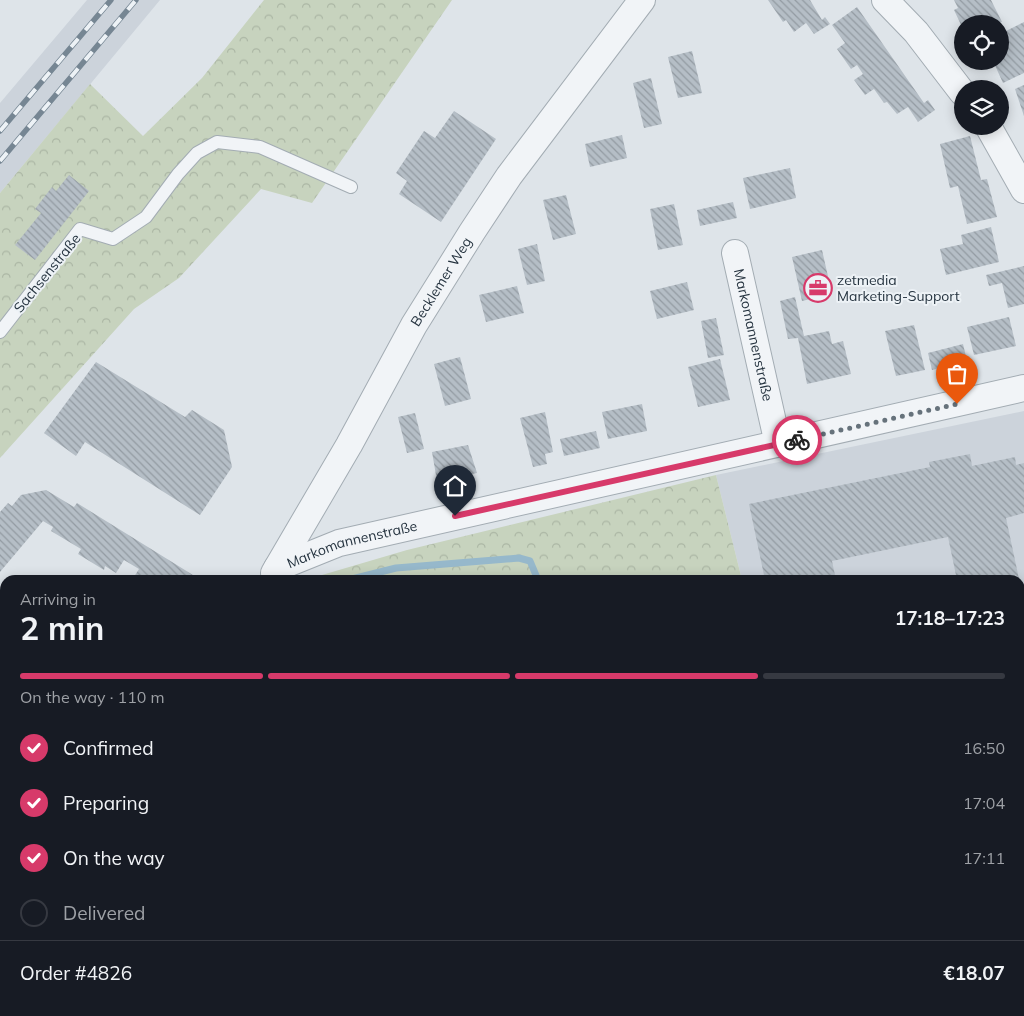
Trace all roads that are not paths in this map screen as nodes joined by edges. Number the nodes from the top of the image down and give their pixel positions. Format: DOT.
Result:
graph roads {
  1 [pos="642,0"];
  2 [pos="885,0"];
  3 [pos="954,82"];
  4 [pos="993,135"];
  5 [pos="351,186"];
  6 [pos="1024,190"];
  7 [pos="735,254"];
  8 [pos="0,332"];
  9 [pos="1024,388"];
  10 [pos="778,444"];
  11 [pos="273,574"];
  1 -- 11 [label="street, Becklemer Weg"];
  2 -- 3 [label="street"];
  4 -- 6 [label="street"];
  5 -- 8 [label="lane, Sachsenstraße"];
  7 -- 10 [label="street, Markomannenstraße"];
  9 -- 10 [label="street, Markomannenstraße"];
  10 -- 11 [label="street, Markomannenstraße"];
}
